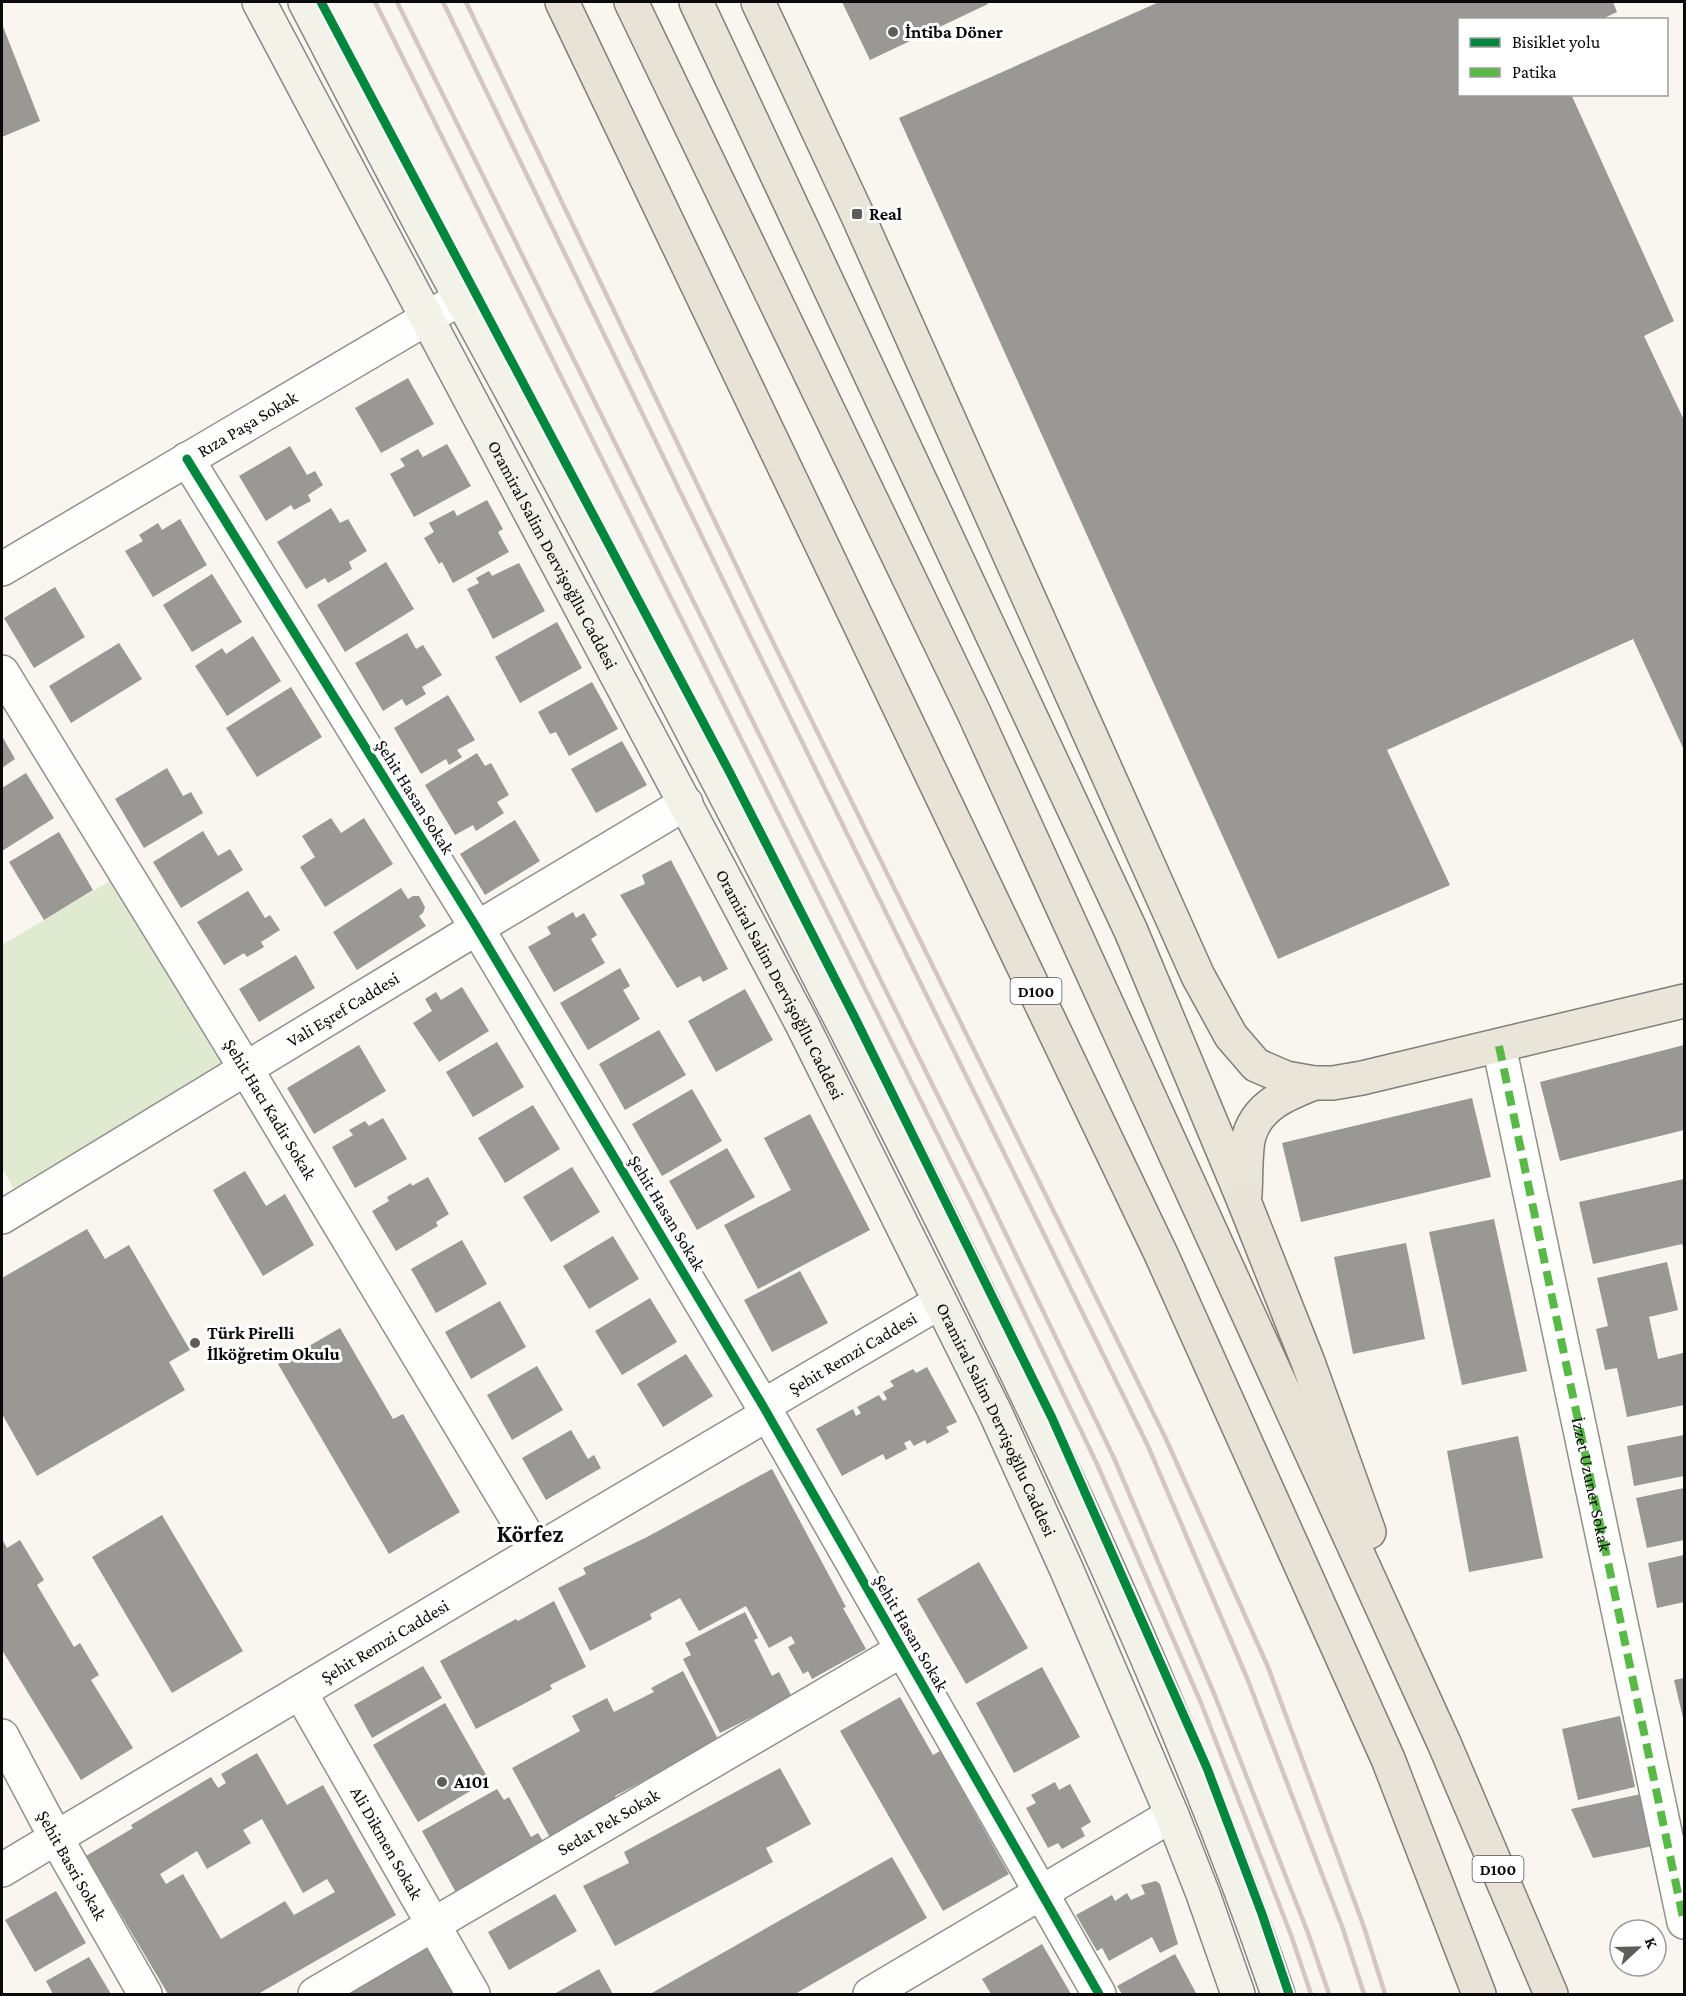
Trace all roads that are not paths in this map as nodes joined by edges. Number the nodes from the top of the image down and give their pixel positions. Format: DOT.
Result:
graph roads {
  1 [pos="259,2"];
  2 [pos="304,2"];
  3 [pos="562,2"];
  4 [pos="631,2"];
  5 [pos="696,2"];
  6 [pos="758,2"];
  7 [pos="461,298"];
  8 [pos="427,317"];
  9 [pos="187,459"];
  10 [pos="2,569"];
  11 [pos="1048,638"];
  12 [pos="2,672"];
  13 [pos="686,803"];
  14 [pos="477,928"];
  15 [pos="1131,931"];
  16 [pos="1684,1001"];
  17 [pos="1499,1046"];
  18 [pos="246,1069"];
  19 [pos="1314,1083"];
  20 [pos="1244,1201"];
  21 [pos="5,1208"];
  22 [pos="940,1302"];
  23 [pos="766,1410"];
  24 [pos="536,1551"];
  25 [pos="902,1650"];
  26 [pos="300,1692"];
  27 [pos="2,1736"];
  28 [pos="1444,1743"];
  29 [pos="1172,1815"];
  30 [pos="56,1838"];
  31 [pos="2,1870"];
  32 [pos="1042,1891"];
  33 [pos="1684,1922"];
  34 [pos="435,1926"];
  35 [pos="145,1995"];
  36 [pos="315,1995"];
  37 [pos="473,1995"];
  38 [pos="870,1995"];
  39 [pos="1099,1995"];
  40 [pos="1238,1995"];
  41 [pos="1278,1995"];
  42 [pos="1479,1995"];
  43 [pos="1551,1995"];
  1 -- 8 [label="main road, Oramiral Salim Dervişoğllu Caddesi"];
  2 -- 7 [label="main road, Oramiral Salim Dervişoğllu Caddesi"];
  3 -- 42 [label="highway, D100"];
  4 -- 28 [label="highway, D100"];
  5 -- 15 [label="main road"];
  6 -- 11 [label="main road"];
  7 -- 8 [label="street, Rıza Paşa Sokak"];
  7 -- 41 [label="main road, Oramiral Salim Dervişoğllu Caddesi"];
  8 -- 9 [label="street, Rıza Paşa Sokak"];
  8 -- 13 [label="main road, Oramiral Salim Dervişoğllu Caddesi"];
  9 -- 10 [label="street, Rıza Paşa Sokak"];
  9 -- 14 [label="street, Şehit Hasan Sokak"];
  11 -- 15 [label="main road"];
  11 -- 19 [label="main road"];
  12 -- 18 [label="street, Şehit Hacı Kadir Sokak"];
  13 -- 14 [label="street, Vali Eşref Caddesi"];
  13 -- 22 [label="main road, Oramiral Salim Dervişoğllu Caddesi"];
  14 -- 18 [label="street, Vali Eşref Caddesi"];
  14 -- 23 [label="street, Şehit Hasan Sokak"];
  15 -- 20 [label="main road"];
  16 -- 17 [label="main road"];
  17 -- 19 [label="main road"];
  17 -- 33 [label="street, İzzet Uzuner Sokak"];
  18 -- 21 [label="street, Vali Eşref Caddesi"];
  18 -- 24 [label="street, Şehit Hacı Kadir Sokak"];
  19 -- 20 [label="main road"];
  20 -- 28 [label="highway"];
  22 -- 23 [label="street, Şehit Remzi Caddesi"];
  22 -- 29 [label="main road, Oramiral Salim Dervişoğllu Caddesi"];
  23 -- 24 [label="street, Şehit Remzi Caddesi"];
  23 -- 25 [label="street, Şehit Hasan Sokak"];
  24 -- 26 [label="street, Şehit Remzi Caddesi"];
  25 -- 32 [label="street, Şehit Hasan Sokak"];
  25 -- 34 [label="street, Sedat Pek Sokak"];
  26 -- 30 [label="street, Şehit Remzi Caddesi"];
  26 -- 34 [label="street, Ali Dikmen Sokak"];
  27 -- 30 [label="street, Şehit Basri Sokak"];
  28 -- 43 [label="highway, D100"];
  29 -- 32 [label="street"];
  29 -- 40 [label="main road, Oramiral Salim Dervişoğllu Caddesi"];
  30 -- 31 [label="street, Şehit Remzi Caddesi"];
  30 -- 35 [label="street, Şehit Basri Sokak"];
  32 -- 38 [label="street"];
  32 -- 39 [label="street, Şehit Hasan Sokak"];
  34 -- 36 [label="street, Sedat Pek Sokak"];
  34 -- 37 [label="street, Ali Dikmen Sokak"];
}
